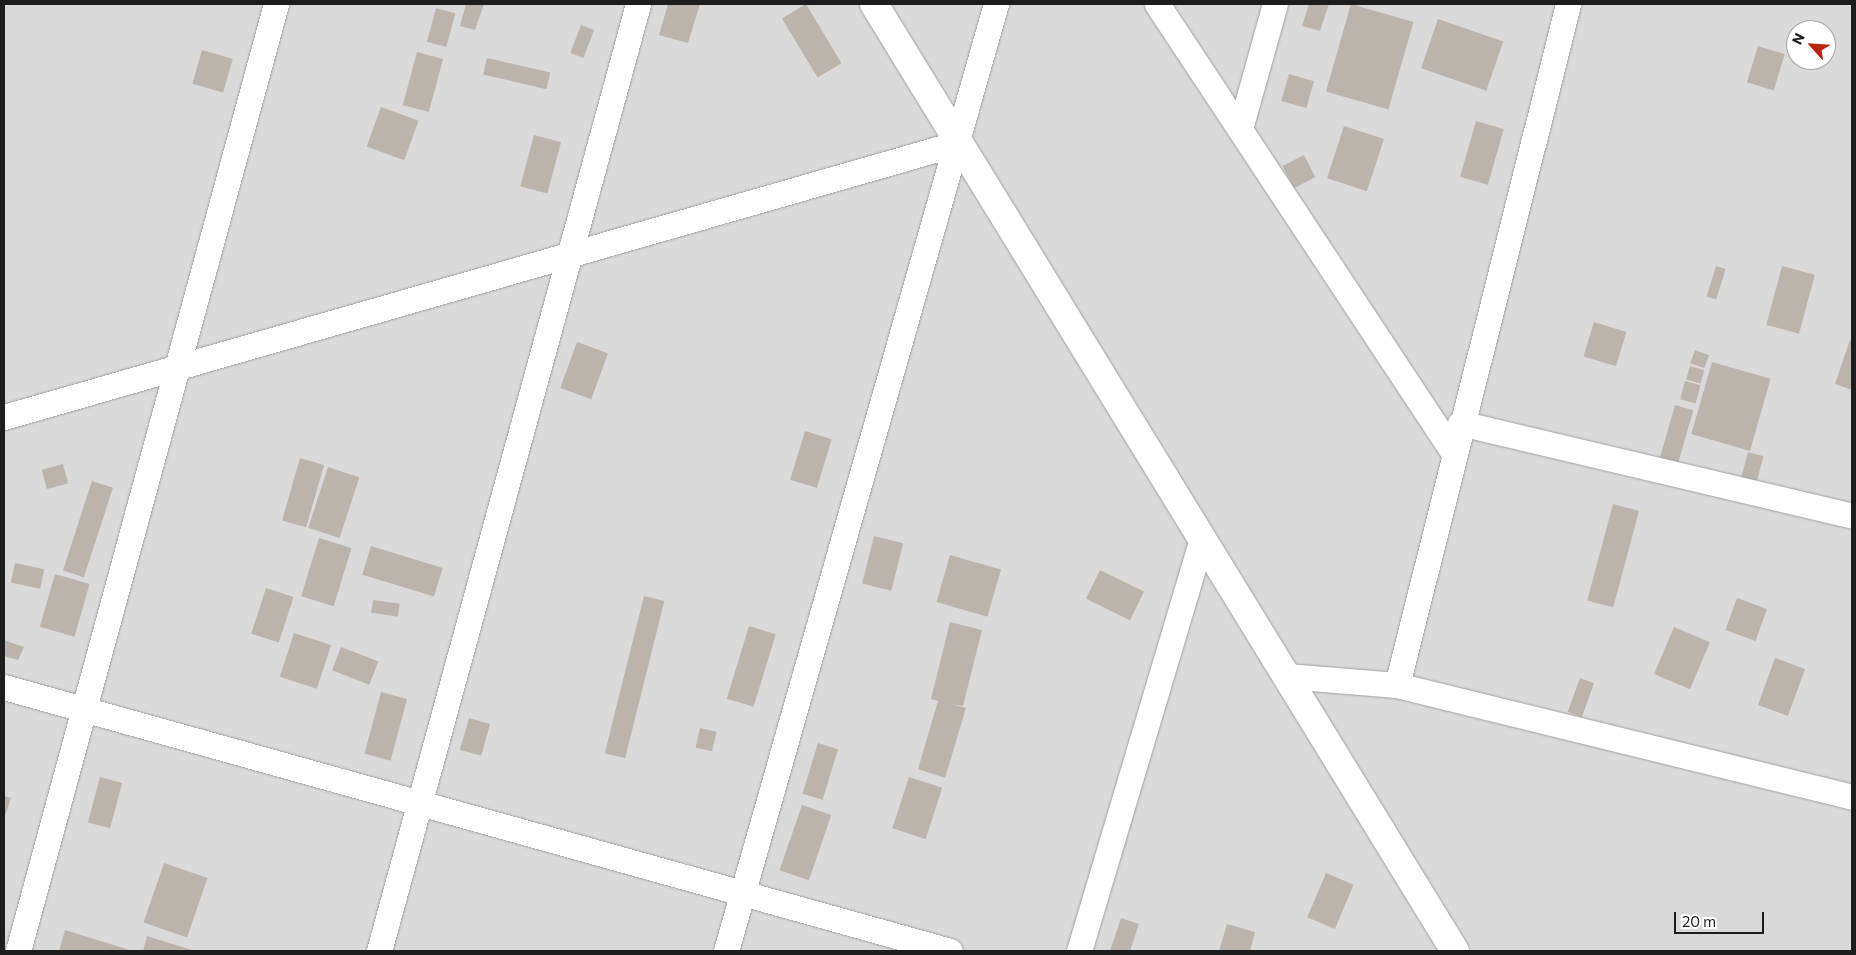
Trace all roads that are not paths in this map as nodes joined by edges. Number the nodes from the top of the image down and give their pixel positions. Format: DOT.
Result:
graph roads {
  1 [pos="276,4"];
  2 [pos="638,4"];
  3 [pos="874,4"];
  4 [pos="996,4"];
  5 [pos="1157,4"];
  6 [pos="1275,4"];
  7 [pos="1568,4"];
  8 [pos="1240,129"];
  9 [pos="958,143"];
  10 [pos="570,254"];
  11 [pos="177,367"];
  12 [pos="4,417"];
  13 [pos="1460,423"];
  14 [pos="1453,452"];
  15 [pos="1852,516"];
  16 [pos="1202,538"];
  17 [pos="1287,676"];
  18 [pos="1397,685"];
  19 [pos="4,687"];
  20 [pos="84,709"];
  21 [pos="1852,797"];
  22 [pos="420,803"];
  23 [pos="743,893"];
  24 [pos="18,951"];
  25 [pos="379,951"];
  26 [pos="726,951"];
  27 [pos="950,951"];
  28 [pos="1079,951"];
  29 [pos="1455,951"];
  1 -- 11 [label="street"];
  2 -- 10 [label="street"];
  3 -- 9 [label="street"];
  4 -- 9 [label="street"];
  5 -- 8 [label="street"];
  6 -- 8 [label="street"];
  7 -- 13 [label="street"];
  8 -- 14 [label="street"];
  9 -- 10 [label="street"];
  9 -- 16 [label="street"];
  9 -- 23 [label="street"];
  10 -- 11 [label="street"];
  10 -- 22 [label="street"];
  11 -- 12 [label="street"];
  11 -- 20 [label="street"];
  13 -- 14 [label="street"];
  13 -- 15 [label="street"];
  14 -- 18 [label="street"];
  16 -- 17 [label="street"];
  16 -- 28 [label="street"];
  17 -- 18 [label="street"];
  17 -- 29 [label="street"];
  18 -- 21 [label="street"];
  19 -- 20 [label="street"];
  20 -- 22 [label="street"];
  20 -- 24 [label="street"];
  22 -- 23 [label="street"];
  22 -- 25 [label="street"];
  23 -- 26 [label="street"];
  23 -- 27 [label="street"];
}
